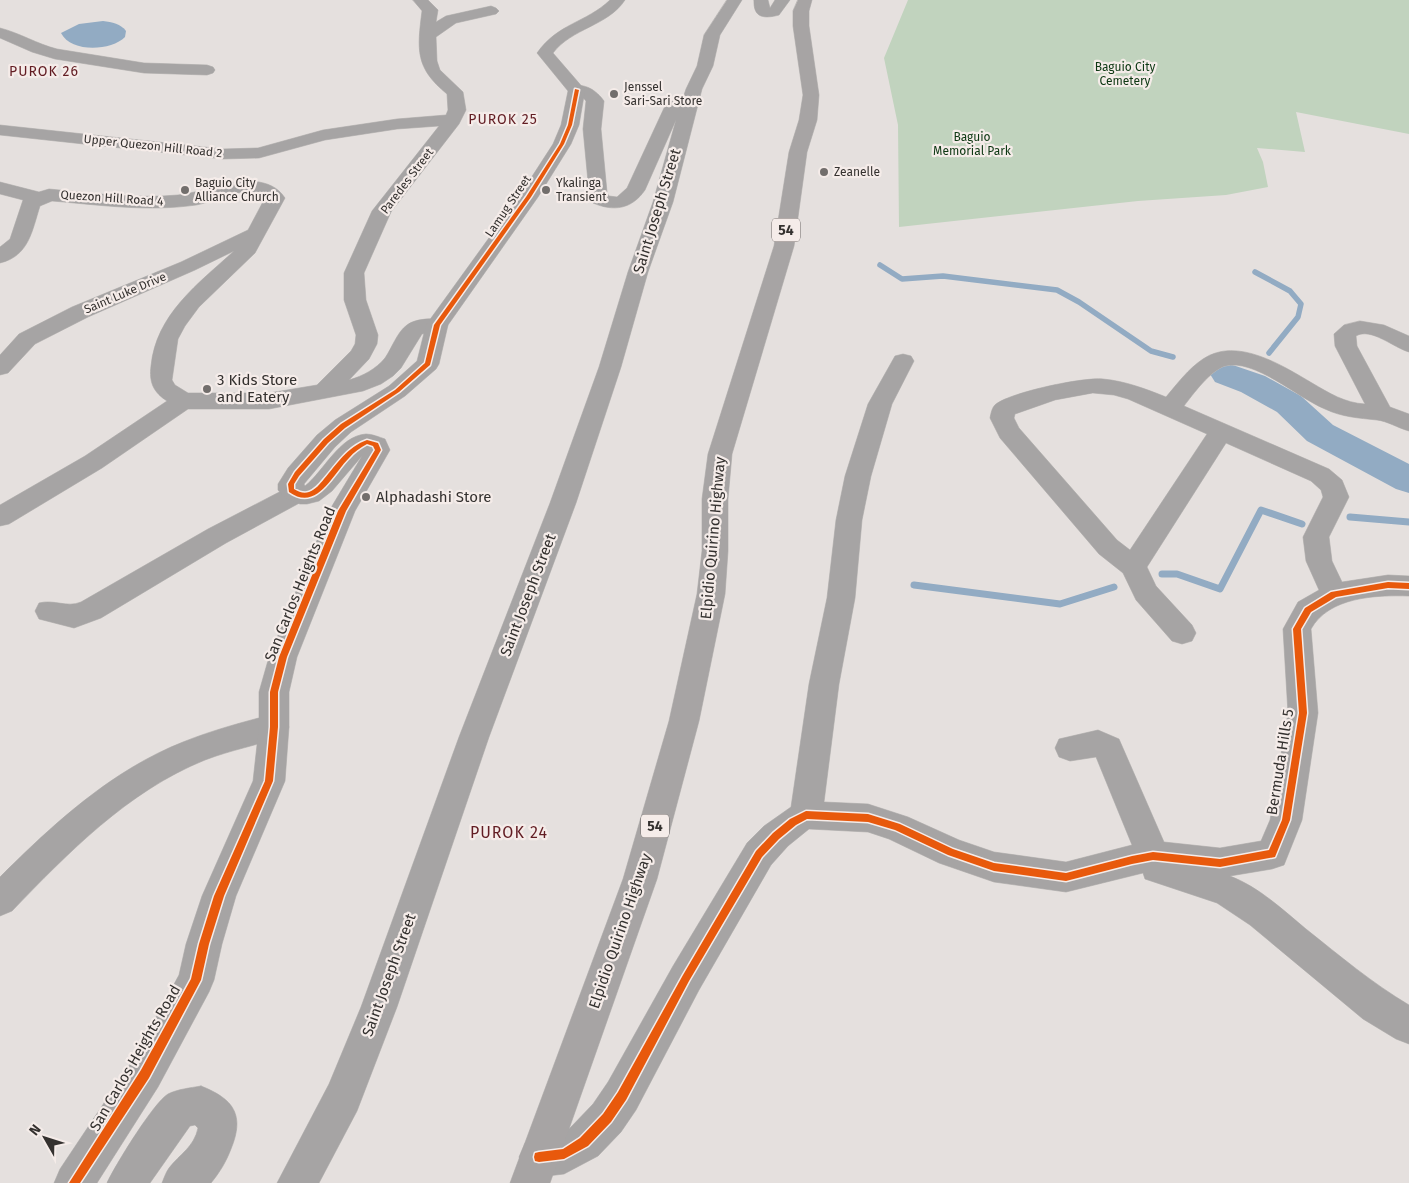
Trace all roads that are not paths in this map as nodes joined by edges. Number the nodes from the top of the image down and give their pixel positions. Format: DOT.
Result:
graph roads {
  1 [pos="420,0"];
  2 [pos="618,0"];
  3 [pos="735,0"];
  4 [pos="762,0"];
  5 [pos="783,0"];
  6 [pos="805,0"];
  7 [pos="491,11"];
  8 [pos="0,33"];
  9 [pos="428,35"];
  10 [pos="207,70"];
  11 [pos="694,89"];
  12 [pos="577,90"];
  13 [pos="453,120"];
  14 [pos="0,130"];
  15 [pos="0,188"];
  16 [pos="38,198"];
  17 [pos="260,230"];
  18 [pos="0,257"];
  19 [pos="437,325"];
  20 [pos="1409,344"];
  21 [pos="903,361"];
  22 [pos="0,368"];
  23 [pos="325,391"];
  24 [pos="183,401"];
  25 [pos="1169,408"];
  26 [pos="1380,412"];
  27 [pos="1409,423"];
  28 [pos="1222,432"];
  29 [pos="296,494"];
  30 [pos="0,516"];
  31 [pos="1133,567"];
  32 [pos="1409,586"];
  33 [pos="1334,594"];
  34 [pos="49,611"];
  35 [pos="1182,633"];
  36 [pos="274,727"];
  37 [pos="1070,748"];
  38 [pos="806,815"];
  39 [pos="1143,858"];
  40 [pos="0,900"];
  41 [pos="1409,1026"];
  42 [pos="535,1170"];
  43 [pos="74,1183"];
  44 [pos="127,1183"];
  45 [pos="182,1183"];
  46 [pos="297,1183"];
  1 -- 9 [label="street"];
  2 -- 12 [label="street"];
  3 -- 11 [label="street, Saint Joseph Street"];
  4 -- 5 [label="street"];
  6 -- 42 [label="highway, Elpidio Quirino Highway / 54"];
  7 -- 9 [label="street"];
  8 -- 10 [label="street"];
  9 -- 13 [label="street"];
  11 -- 12 [label="street"];
  11 -- 46 [label="street, Saint Joseph Street"];
  12 -- 19 [label="street, Lamug Street"];
  13 -- 14 [label="street, Upper Quezon Hill Road 2"];
  13 -- 23 [label="street, Paredes Street"];
  15 -- 16 [label="street, Quezon Hill Road 4"];
  16 -- 17 [label="street, Quezon Hill Road 4"];
  16 -- 18 [label="street, Quezon Hill Road 4"];
  17 -- 22 [label="street, Saint Luke Drive"];
  17 -- 24 [label="street, Quezon Hill Road 4"];
  19 -- 23 [label="street"];
  19 -- 29 [label="street"];
  20 -- 26 [label="street"];
  21 -- 38 [label="street"];
  23 -- 24 [label="street"];
  24 -- 30 [label="street"];
  25 -- 26 [label="street"];
  25 -- 28 [label="street"];
  25 -- 31 [label="street"];
  26 -- 27 [label="street"];
  28 -- 31 [label="street"];
  28 -- 33 [label="street"];
  29 -- 34 [label="street"];
  29 -- 36 [label="street, San Carlos Heights Road"];
  31 -- 35 [label="street"];
  32 -- 33 [label="street, Bermuda Hills 5"];
  33 -- 39 [label="street, Bermuda Hills 5"];
  36 -- 40 [label="street"];
  36 -- 43 [label="street, San Carlos Heights Road"];
  37 -- 39 [label="street"];
  38 -- 39 [label="street"];
  38 -- 42 [label="street"];
  39 -- 41 [label="street"];
  44 -- 45 [label="street"];
}
